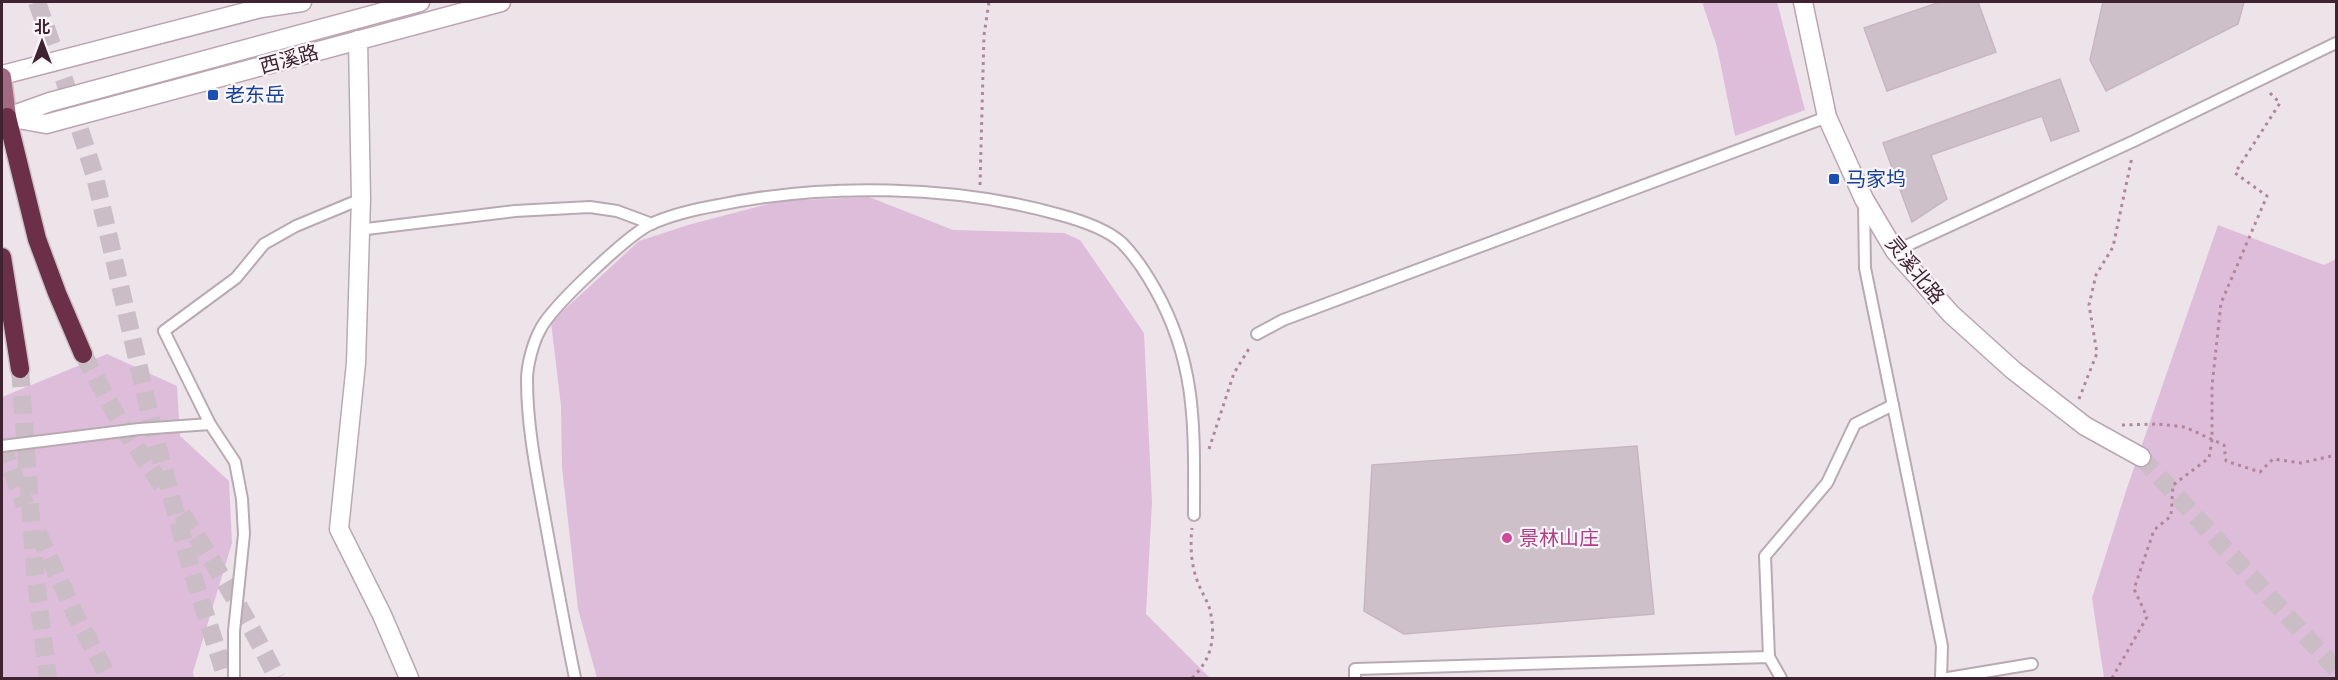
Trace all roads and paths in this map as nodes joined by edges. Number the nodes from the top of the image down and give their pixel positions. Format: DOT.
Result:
graph roads {
  1 [pos="302,2"];
  2 [pos="420,2"];
  3 [pos="501,2"];
  4 [pos="989,2"];
  5 [pos="1803,2"];
  6 [pos="268,5"];
  7 [pos="358,40"];
  8 [pos="2337,43"];
  9 [pos="2,76"];
  10 [pos="2258,81"];
  11 [pos="1827,117"];
  12 [pos="4,119"];
  13 [pos="2136,140"];
  14 [pos="361,199"];
  15 [pos="979,199"];
  16 [pos="1864,199"];
  17 [pos="652,224"];
  18 [pos="358,230"];
  19 [pos="1895,251"];
  20 [pos="2,256"];
  21 [pos="1257,334"];
  22 [pos="83,354"];
  23 [pos="20,369"];
  24 [pos="1893,405"];
  25 [pos="2072,416"];
  26 [pos="210,424"];
  27 [pos="2116,425"];
  28 [pos="2212,440"];
  29 [pos="2,446"];
  30 [pos="1207,455"];
  31 [pos="2337,455"];
  32 [pos="2141,457"];
  33 [pos="1194,514"];
  34 [pos="1769,657"];
  35 [pos="2032,664"];
  36 [pos="234,678"];
  37 [pos="409,678"];
  38 [pos="575,678"];
  39 [pos="1192,678"];
  40 [pos="1355,678"];
  41 [pos="1782,678"];
  42 [pos="1941,678"];
  43 [pos="1948,678"];
  44 [pos="2112,678"];
  1 -- 6 [label="main road"];
  2 -- 12 [label="main road, 西溪路"];
  3 -- 7 [label="main road, 西溪路"];
  4 -- 15 [label="path"];
  5 -- 11 [label="main road, 灵溪北路"];
  6 -- 9 [label="main road"];
  7 -- 12 [label="main road, 西溪路"];
  7 -- 14 [label="main road"];
  8 -- 10 [label="lane"];
  9 -- 12 [label="main road"];
  10 -- 13 [label="lane"];
  10 -- 28 [label="path"];
  11 -- 16 [label="main road, 灵溪北路"];
  11 -- 21 [label="lane"];
  12 -- 22 [label="highway"];
  13 -- 19 [label="lane"];
  13 -- 25 [label="path"];
  14 -- 18 [label="main road"];
  14 -- 26 [label="lane"];
  15 -- 17 [label="lane"];
  15 -- 33 [label="lane"];
  16 -- 19 [label="main road, 灵溪北路"];
  16 -- 24 [label="lane"];
  17 -- 18 [label="lane"];
  17 -- 38 [label="lane"];
  18 -- 37 [label="main road"];
  19 -- 25 [label="main road, 灵溪北路"];
  20 -- 23 [label="highway"];
  21 -- 30 [label="path"];
  24 -- 34 [label="lane"];
  24 -- 42 [label="lane"];
  25 -- 32 [label="main road, 灵溪北路"];
  26 -- 29 [label="lane"];
  26 -- 36 [label="lane"];
  27 -- 28 [label="path"];
  28 -- 31 [label="path"];
  28 -- 44 [label="path"];
  33 -- 39 [label="path"];
  34 -- 40 [label="lane"];
  34 -- 41 [label="lane"];
  35 -- 43 [label="lane"];
}
